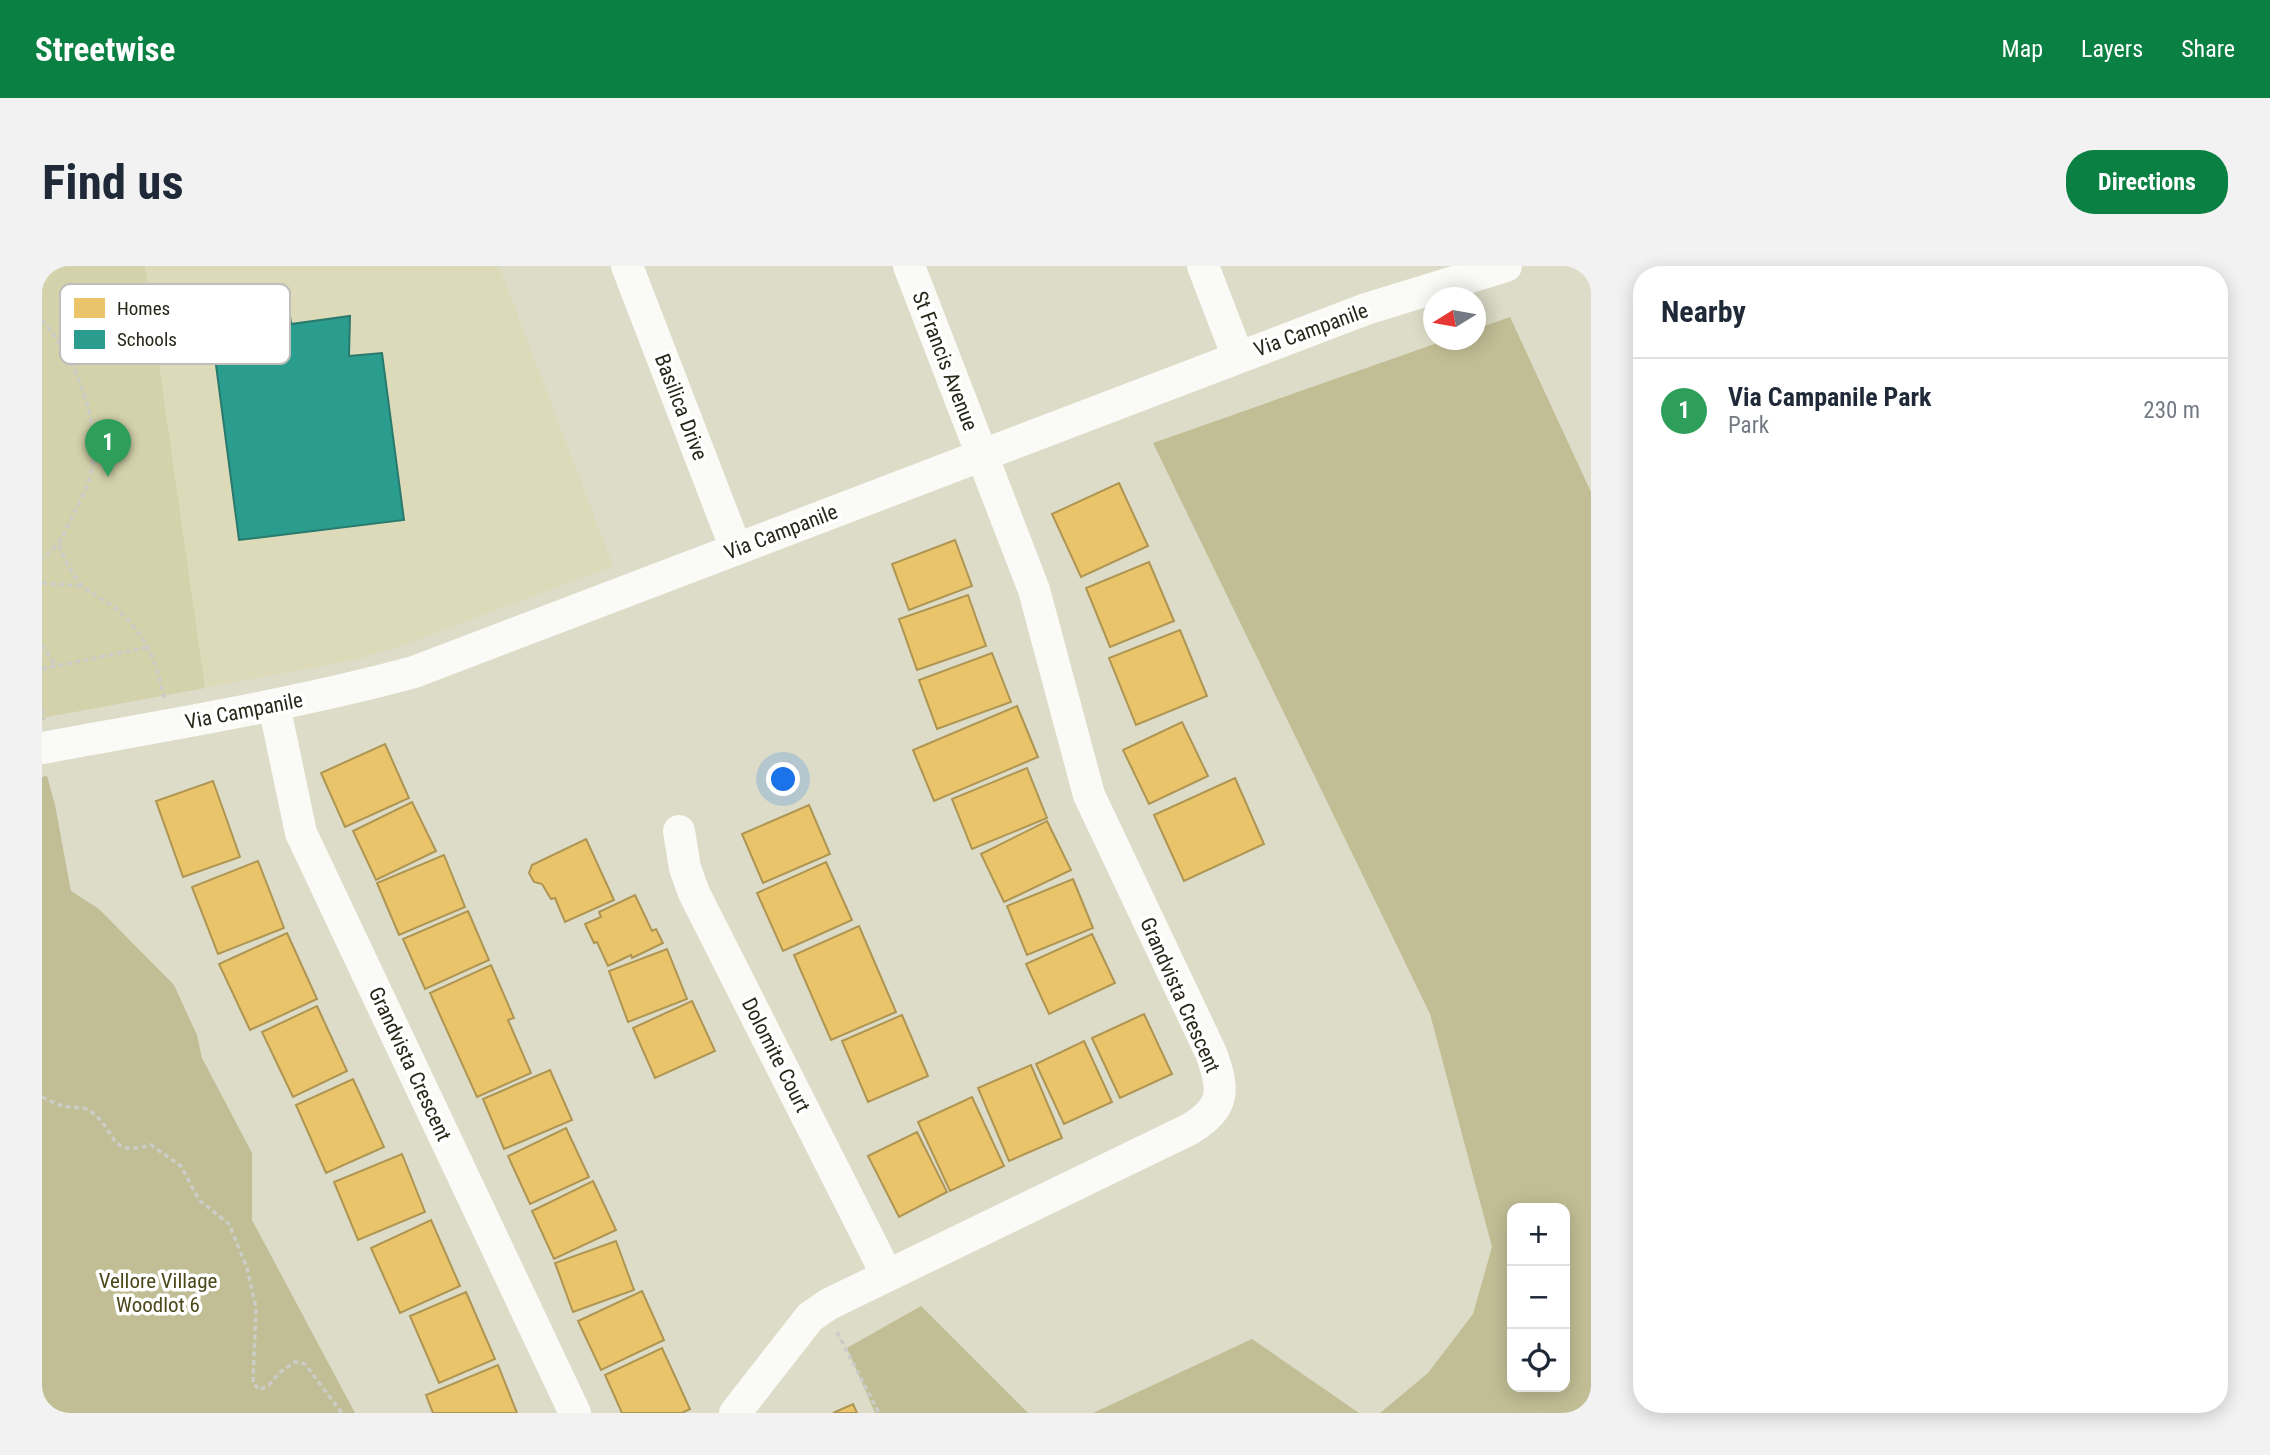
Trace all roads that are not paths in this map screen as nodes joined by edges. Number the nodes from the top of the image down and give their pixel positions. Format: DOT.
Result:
graph roads {
  1 [pos="627,266"];
  2 [pos="909,266"];
  3 [pos="1203,266"];
  4 [pos="1506,266"];
  5 [pos="1238,357"];
  6 [pos="982,455"];
  7 [pos="736,549"];
  8 [pos="274,705"];
  9 [pos="43,734"];
  10 [pos="679,831"];
  11 [pos="887,1275"];
  12 [pos="575,1413"];
  13 [pos="735,1413"];
  1 -- 7 [label="street, Basilica Drive"];
  2 -- 6 [label="street, St Francis Avenue"];
  3 -- 5 [label="street"];
  4 -- 5 [label="street, Via Campanile"];
  5 -- 6 [label="street, Via Campanile"];
  6 -- 7 [label="street, Via Campanile"];
  6 -- 11 [label="street, Grandvista Crescent"];
  7 -- 8 [label="street, Via Campanile"];
  8 -- 9 [label="street, Via Campanile"];
  8 -- 12 [label="street, Grandvista Crescent"];
  10 -- 11 [label="street, Dolomite Court"];
  11 -- 13 [label="street, Grandvista Crescent"];
}
